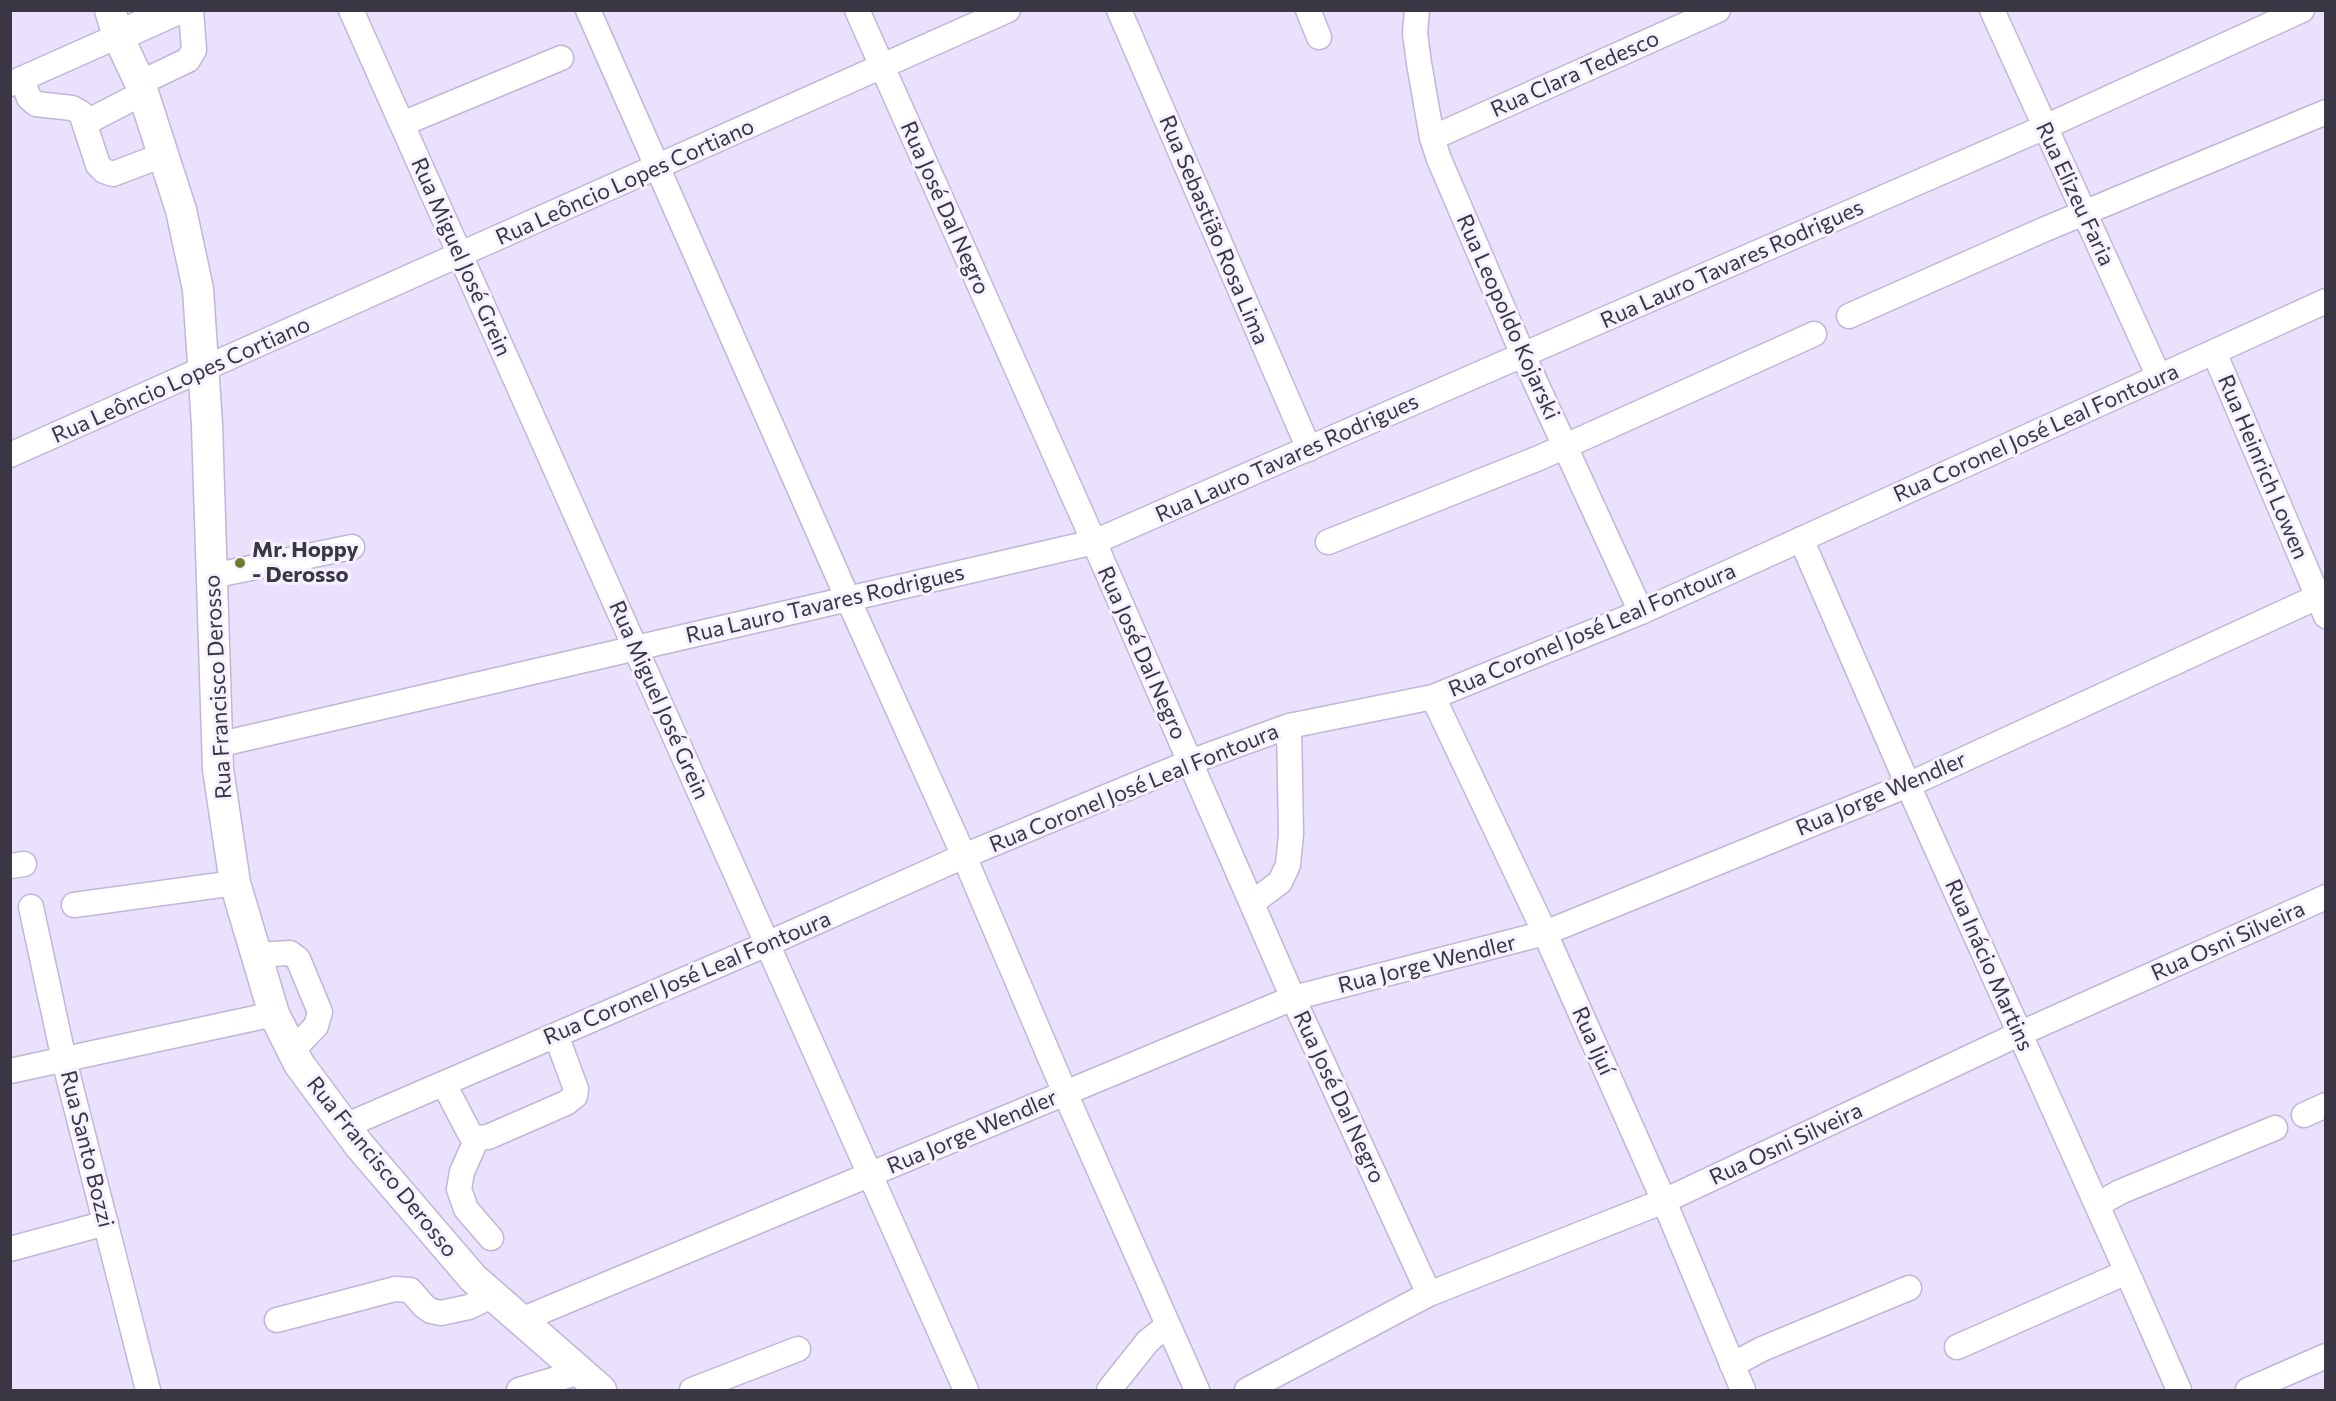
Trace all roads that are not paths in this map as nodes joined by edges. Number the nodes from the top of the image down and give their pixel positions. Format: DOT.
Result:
graph roads {
  1 [pos="176,10"];
  2 [pos="191,10"];
  3 [pos="351,10"];
  4 [pos="588,10"];
  5 [pos="857,10"];
  6 [pos="1008,10"];
  7 [pos="1119,10"];
  8 [pos="1308,10"];
  9 [pos="1417,10"];
  10 [pos="1992,10"];
  11 [pos="2302,10"];
  12 [pos="1704,13"];
  13 [pos="114,23"];
  14 [pos="1319,37"];
  15 [pos="561,58"];
  16 [pos="882,67"];
  17 [pos="16,81"];
  18 [pos="141,88"];
  19 [pos="2325,112"];
  20 [pos="85,123"];
  21 [pos="402,124"];
  22 [pos="2044,127"];
  23 [pos="1432,138"];
  24 [pos="164,155"];
  25 [pos="657,167"];
  26 [pos="2085,214"];
  27 [pos="460,255"];
  28 [pos="2325,301"];
  29 [pos="1850,316"];
  30 [pos="1814,334"];
  31 [pos="2214,352"];
  32 [pos="1523,355"];
  33 [pos="205,369"];
  34 [pos="2160,377"];
  35 [pos="1564,445"];
  36 [pos="1309,449"];
  37 [pos="10,455"];
  38 [pos="1801,539"];
  39 [pos="1094,542"];
  40 [pos="1328,542"];
  41 [pos="352,546"];
  42 [pos="212,576"];
  43 [pos="848,599"];
  44 [pos="2323,602"];
  45 [pos="1641,612"];
  46 [pos="635,648"];
  47 [pos="1433,697"];
  48 [pos="1289,726"];
  49 [pos="217,744"];
  50 [pos="1190,762"];
  51 [pos="1908,784"];
  52 [pos="964,856"];
  53 [pos="235,883"];
  54 [pos="2325,897"];
  55 [pos="1252,903"];
  56 [pos="74,905"];
  57 [pos="32,907"];
  58 [pos="1545,933"];
  59 [pos="767,944"];
  60 [pos="256,955"];
  61 [pos="1293,998"];
  62 [pos="274,1014"];
  63 [pos="2019,1034"];
  64 [pos="556,1035"];
  65 [pos="292,1051"];
  66 [pos="64,1060"];
  67 [pos="10,1071"];
  68 [pos="444,1084"];
  69 [pos="1065,1093"];
  70 [pos="345,1126"];
  71 [pos="2275,1128"];
  72 [pos="477,1138"];
  73 [pos="870,1175"];
  74 [pos="1664,1201"];
  75 [pos="2097,1205"];
  76 [pos="106,1222"];
  77 [pos="491,1238"];
  78 [pos="10,1249"];
  79 [pos="2127,1272"];
  80 [pos="1908,1288"];
  81 [pos="1429,1294"];
  82 [pos="493,1295"];
  83 [pos="277,1320"];
  84 [pos="521,1320"];
  85 [pos="1168,1325"];
  86 [pos="1957,1347"];
  87 [pos="798,1349"];
  88 [pos="2325,1356"];
  89 [pos="1732,1365"];
  90 [pos="591,1381"];
  91 [pos="2275,1385"];
  92 [pos="1740,1389"];
  93 [pos="148,1390"];
  94 [pos="519,1390"];
  95 [pos="692,1390"];
  96 [pos="966,1390"];
  97 [pos="1109,1390"];
  98 [pos="1197,1390"];
  99 [pos="1247,1390"];
  100 [pos="2179,1390"];
  101 [pos="2248,1390"];
  1 -- 13 [label="main road"];
  2 -- 18 [label="street"];
  3 -- 21 [label="street, Rua Miguel José Grein"];
  4 -- 25 [label="street"];
  5 -- 16 [label="street, Rua José Dal Negro"];
  6 -- 16 [label="street, Rua Leôncio Lopes Cortiano"];
  7 -- 36 [label="street, Rua Sebastião Rosa Lima"];
  8 -- 14 [label="street"];
  9 -- 23 [label="street, Rua Leopoldo Kojarski"];
  10 -- 22 [label="street, Rua Elizeu Faria"];
  11 -- 22 [label="street, Rua Lauro Tavares Rodrigues"];
  12 -- 23 [label="street, Rua Clara Tedesco"];
  13 -- 17 [label="street"];
  13 -- 18 [label="main road, Rua Francisco Derosso"];
  15 -- 21 [label="street"];
  16 -- 25 [label="street, Rua Leôncio Lopes Cortiano"];
  16 -- 39 [label="street, Rua José Dal Negro"];
  17 -- 20 [label="street"];
  18 -- 20 [label="street"];
  18 -- 24 [label="main road, Rua Francisco Derosso"];
  19 -- 26 [label="street"];
  20 -- 24 [label="street"];
  21 -- 27 [label="street, Rua Miguel José Grein"];
  22 -- 26 [label="street, Rua Elizeu Faria"];
  22 -- 32 [label="street, Rua Lauro Tavares Rodrigues"];
  23 -- 32 [label="street, Rua Leopoldo Kojarski"];
  24 -- 33 [label="main road, Rua Francisco Derosso"];
  25 -- 27 [label="street, Rua Leôncio Lopes Cortiano"];
  25 -- 43 [label="street"];
  26 -- 29 [label="street"];
  26 -- 34 [label="street, Rua Elizeu Faria"];
  27 -- 33 [label="street, Rua Leôncio Lopes Cortiano"];
  27 -- 46 [label="street, Rua Miguel José Grein"];
  28 -- 31 [label="street, Rua Coronel José Leal Fontoura"];
  30 -- 35 [label="street"];
  31 -- 34 [label="street, Rua Coronel José Leal Fontoura"];
  31 -- 44 [label="street, Rua Heinrich Lowen"];
  32 -- 35 [label="street, Rua Leopoldo Kojarski"];
  32 -- 36 [label="street, Rua Lauro Tavares Rodrigues"];
  33 -- 37 [label="street, Rua Leôncio Lopes Cortiano"];
  33 -- 42 [label="main road, Rua Francisco Derosso"];
  34 -- 38 [label="street, Rua Coronel José Leal Fontoura"];
  35 -- 40 [label="street"];
  35 -- 45 [label="street, Rua Leopoldo Kojarski"];
  36 -- 39 [label="street, Rua Lauro Tavares Rodrigues"];
  38 -- 45 [label="street, Rua Coronel José Leal Fontoura"];
  38 -- 51 [label="street, Rua Inácio Martins"];
  39 -- 43 [label="street, Rua Lauro Tavares Rodrigues"];
  39 -- 50 [label="street, Rua José Dal Negro"];
  41 -- 42 [label="street"];
  42 -- 49 [label="main road, Rua Francisco Derosso"];
  43 -- 46 [label="street, Rua Lauro Tavares Rodrigues"];
  43 -- 52 [label="street"];
  44 -- 51 [label="street, Rua Jorge Wendler"];
  45 -- 47 [label="street, Rua Coronel José Leal Fontoura"];
  46 -- 49 [label="street, Rua Lauro Tavares Rodrigues"];
  46 -- 59 [label="street, Rua Miguel José Grein"];
  47 -- 48 [label="street, Rua Coronel José Leal Fontoura"];
  47 -- 58 [label="street, Rua Ijuí"];
  48 -- 50 [label="street, Rua Coronel José Leal Fontoura"];
  48 -- 55 [label="street"];
  49 -- 53 [label="main road, Rua Francisco Derosso"];
  50 -- 52 [label="street, Rua Coronel José Leal Fontoura"];
  50 -- 55 [label="street, Rua José Dal Negro"];
  51 -- 58 [label="street, Rua Jorge Wendler"];
  51 -- 63 [label="street, Rua Inácio Martins"];
  52 -- 59 [label="street, Rua Coronel José Leal Fontoura"];
  52 -- 69 [label="street"];
  53 -- 56 [label="street"];
  53 -- 60 [label="main road, Rua Francisco Derosso"];
  54 -- 63 [label="street, Rua Osni Silveira"];
  55 -- 61 [label="street, Rua José Dal Negro"];
  57 -- 66 [label="street, Rua Santo Bozzi"];
  58 -- 61 [label="street, Rua Jorge Wendler"];
  58 -- 74 [label="street, Rua Ijuí"];
  59 -- 64 [label="street, Rua Coronel José Leal Fontoura"];
  59 -- 73 [label="street, Rua Miguel José Grein"];
  60 -- 62 [label="main road, Rua Francisco Derosso"];
  60 -- 65 [label="street"];
  61 -- 69 [label="street, Rua Jorge Wendler"];
  61 -- 81 [label="street, Rua José Dal Negro"];
  62 -- 65 [label="main road, Rua Francisco Derosso"];
  62 -- 66 [label="street"];
  63 -- 74 [label="street, Rua Osni Silveira"];
  63 -- 75 [label="street, Rua Inácio Martins"];
  64 -- 68 [label="street, Rua Coronel José Leal Fontoura"];
  64 -- 72 [label="street"];
  65 -- 70 [label="main road, Rua Francisco Derosso"];
  66 -- 67 [label="street"];
  66 -- 76 [label="street, Rua Santo Bozzi"];
  68 -- 70 [label="street, Rua Coronel José Leal Fontoura"];
  68 -- 72 [label="street"];
  69 -- 73 [label="street, Rua Jorge Wendler"];
  69 -- 85 [label="street"];
  70 -- 82 [label="main road, Rua Francisco Derosso"];
  71 -- 75 [label="street"];
  72 -- 77 [label="street"];
  73 -- 84 [label="street, Rua Jorge Wendler"];
  73 -- 96 [label="street, Rua Miguel José Grein"];
  74 -- 81 [label="street, Rua Osni Silveira"];
  74 -- 89 [label="street, Rua Ijuí"];
  75 -- 79 [label="street, Rua Inácio Martins"];
  76 -- 78 [label="street"];
  76 -- 93 [label="street, Rua Santo Bozzi"];
  79 -- 86 [label="street"];
  79 -- 100 [label="street, Rua Inácio Martins"];
  80 -- 89 [label="street"];
  81 -- 99 [label="street, Rua Osni Silveira"];
  82 -- 83 [label="street"];
  82 -- 84 [label="main road, Rua Francisco Derosso"];
  84 -- 90 [label="main road, Rua Francisco Derosso"];
  85 -- 97 [label="street"];
  85 -- 98 [label="street"];
  87 -- 95 [label="street"];
  88 -- 91 [label="street"];
  89 -- 92 [label="street, Rua Ijuí"];
  90 -- 94 [label="street"];
  91 -- 101 [label="street"];
}
